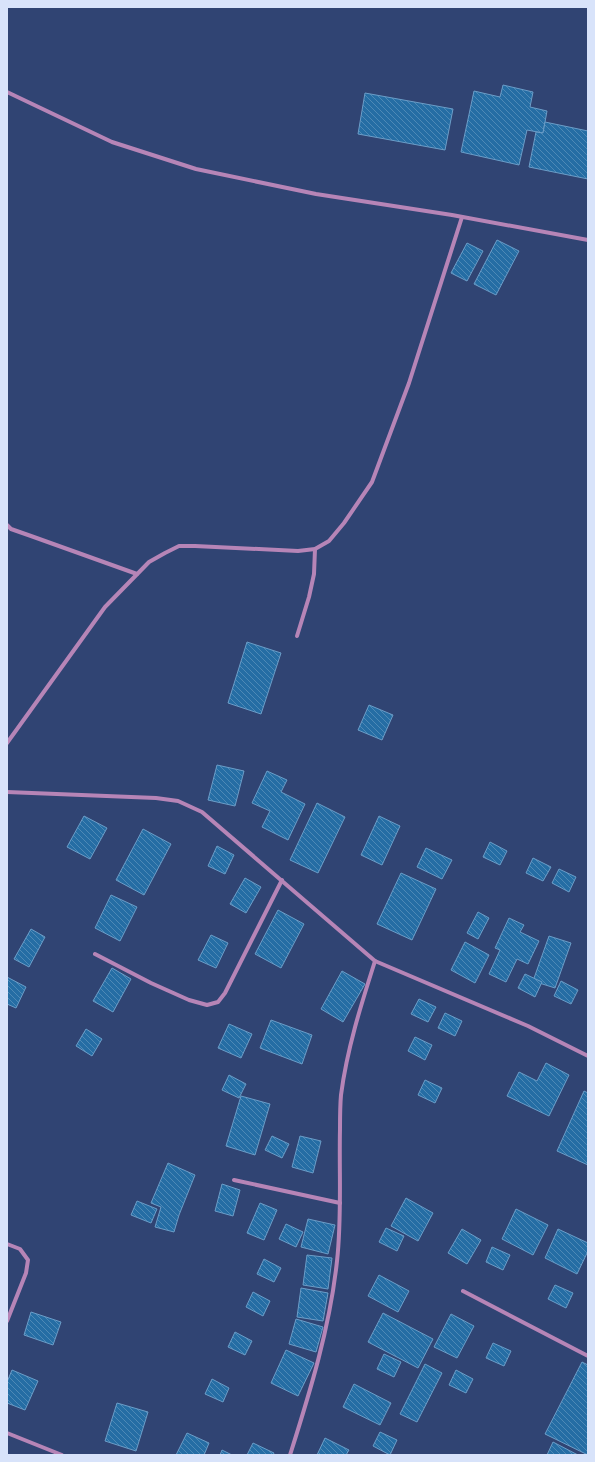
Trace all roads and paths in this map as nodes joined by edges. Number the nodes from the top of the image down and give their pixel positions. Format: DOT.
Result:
graph roads {
  1 [pos="7,92"];
  2 [pos="462,217"];
  3 [pos="588,240"];
  4 [pos="7,525"];
  5 [pos="315,549"];
  6 [pos="137,574"];
  7 [pos="297,636"];
  8 [pos="7,743"];
  9 [pos="7,792"];
  10 [pos="282,880"];
  11 [pos="95,954"];
  12 [pos="375,961"];
  13 [pos="588,1056"];
  14 [pos="234,1180"];
  15 [pos="340,1203"];
  16 [pos="7,1244"];
  17 [pos="463,1291"];
  18 [pos="7,1321"];
  19 [pos="588,1356"];
  20 [pos="7,1433"];
  21 [pos="62,1455"];
  22 [pos="290,1455"];
  1 -- 2 [label="street"];
  2 -- 3 [label="street"];
  2 -- 5 [label="street"];
  4 -- 6 [label="street"];
  5 -- 6 [label="street"];
  5 -- 7 [label="street"];
  6 -- 8 [label="street"];
  9 -- 10 [label="street"];
  10 -- 11 [label="street"];
  10 -- 12 [label="street"];
  12 -- 13 [label="street"];
  12 -- 15 [label="street"];
  14 -- 15 [label="street"];
  15 -- 22 [label="street"];
  16 -- 18 [label="street"];
  17 -- 19 [label="street"];
  20 -- 21 [label="street"];
}
